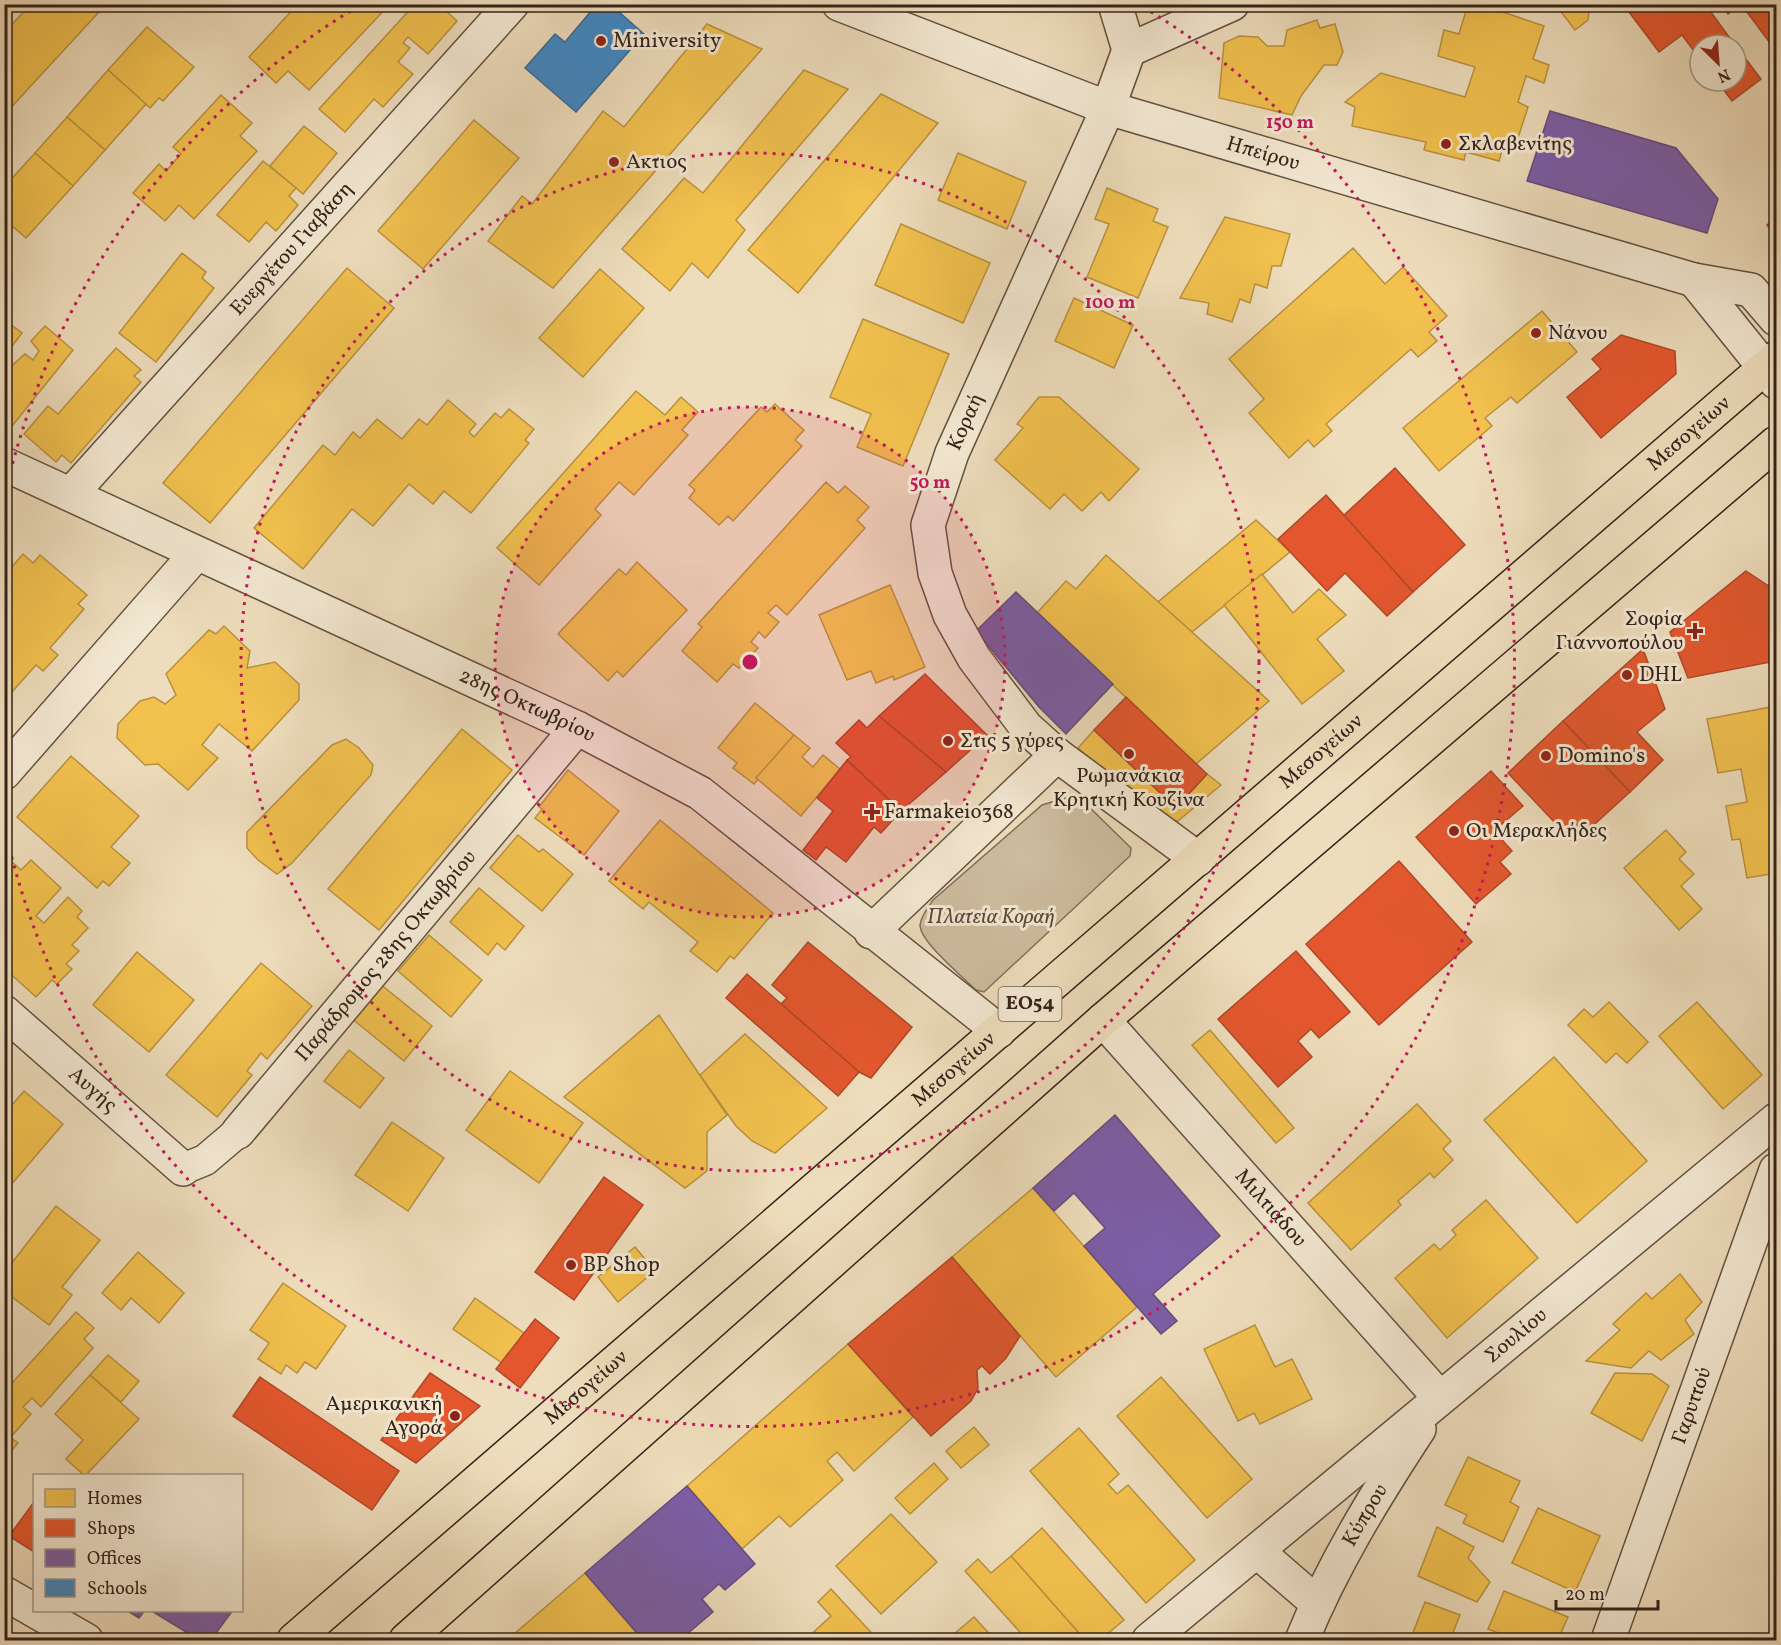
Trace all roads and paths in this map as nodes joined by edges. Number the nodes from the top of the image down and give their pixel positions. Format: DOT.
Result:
graph roads {
  1 [pos="512,4"];
  2 [pos="839,4"];
  3 [pos="1115,4"];
  4 [pos="1232,4"];
  5 [pos="1129,50"];
  6 [pos="1108,108"];
  7 [pos="1694,280"];
  8 [pos="1776,319"];
  9 [pos="1773,370"];
  10 [pos="1776,443"];
  11 [pos="4,465"];
  12 [pos="71,494"];
  13 [pos="196,554"];
  14 [pos="577,728"];
  15 [pos="1057,755"];
  16 [pos="4,773"];
  17 [pos="1198,859"];
  18 [pos="871,932"];
  19 [pos="4,1012"];
  20 [pos="1102,1020"];
  21 [pos="999,1031"];
  22 [pos="1776,1120"];
  23 [pos="238,1132"];
  24 [pos="183,1169"];
  25 [pos="1776,1170"];
  26 [pos="1440,1398"];
  27 [pos="1258,1552"];
  28 [pos="4,1593"];
  29 [pos="1317,1603"];
  30 [pos="33,1610"];
  31 [pos="36,1612"];
  32 [pos="86,1641"];
  33 [pos="294,1641"];
  34 [pos="406,1641"];
  35 [pos="1149,1641"];
  36 [pos="1302,1641"];
  37 [pos="1608,1641"];
  1 -- 12 [label="street, Ευεργέτου Γιαβάση"];
  2 -- 6 [label="street, Ηπείρου"];
  3 -- 5 [label="street"];
  4 -- 5 [label="street"];
  5 -- 6 [label="street, Κοραή"];
  6 -- 7 [label="street, Ηπείρου"];
  6 -- 15 [label="street, Κοραή"];
  7 -- 8 [label="street, Ηπείρου"];
  7 -- 9 [label="street"];
  9 -- 17 [label="main road, Μεσογείων / ΕΟ54"];
  10 -- 20 [label="main road, ΕΟ54"];
  11 -- 12 [label="street, 28ης Οκτωβρίου"];
  12 -- 13 [label="street, 28ης Οκτωβρίου"];
  13 -- 14 [label="street, 28ης Οκτωβρίου"];
  13 -- 16 [label="street"];
  14 -- 18 [label="street, 28ης Οκτωβρίου"];
  14 -- 23 [label="street, Παράδρομος 28ης Οκτωβρίου"];
  15 -- 17 [label="street, Κοραή"];
  15 -- 18 [label="street"];
  17 -- 21 [label="main road, Μεσογείων / ΕΟ54"];
  18 -- 21 [label="street, 28ης Οκτωβρίου"];
  19 -- 24 [label="street, Αυγής"];
  20 -- 26 [label="street, Μιλτιάδου"];
  20 -- 34 [label="main road, ΕΟ54"];
  21 -- 33 [label="main road, Μεσογείων / ΕΟ54"];
  22 -- 26 [label="street, Σουλίου"];
  23 -- 24 [label="street, Παράδρομος 28ης Οκτωβρίου"];
  25 -- 37 [label="street, Γαρυττού"];
  26 -- 27 [label="street, Σουλίου"];
  26 -- 29 [label="street, Κύπρου"];
  27 -- 29 [label="street"];
  27 -- 35 [label="street, Σουλίου"];
  28 -- 30 [label="street"];
  29 -- 36 [label="street, Κύπρου"];
  31 -- 32 [label="street"];
}
